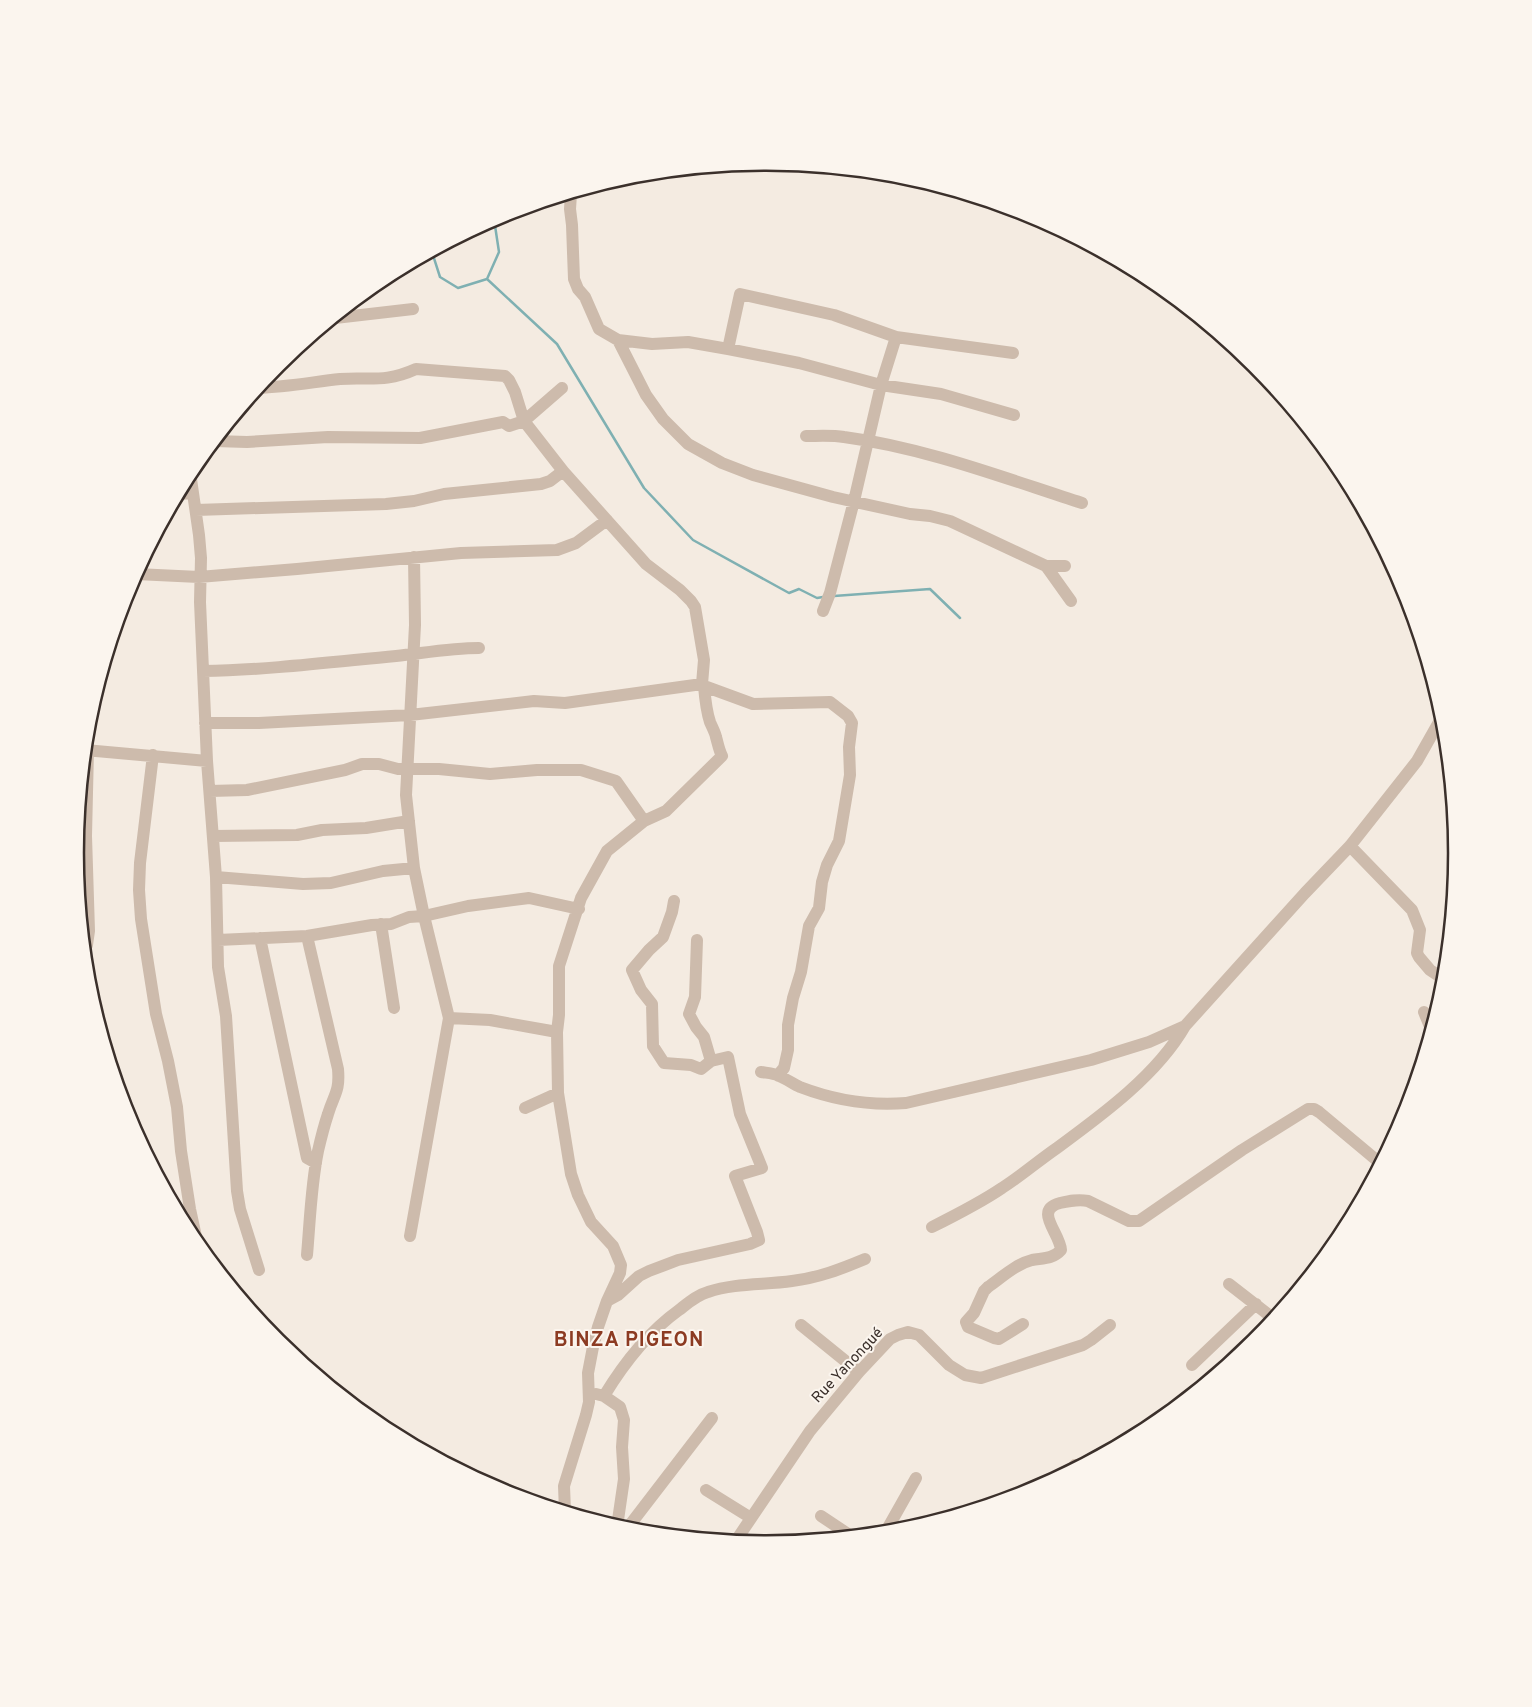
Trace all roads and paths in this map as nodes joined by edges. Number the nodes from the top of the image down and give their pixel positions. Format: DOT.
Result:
graph roads {
  1 [pos="571,200"];
  2 [pos="413,309"];
  3 [pos="345,317"];
  4 [pos="896,337"];
  5 [pos="618,340"];
  6 [pos="728,349"];
  7 [pos="1013,353"];
  8 [pos="881,385"];
  9 [pos="269,387"];
  10 [pos="562,388"];
  11 [pos="1014,416"];
  12 [pos="524,421"];
  13 [pos="806,436"];
  14 [pos="223,441"];
  15 [pos="868,442"];
  16 [pos="562,471"];
  17 [pos="192,485"];
  18 [pos="193,492"];
  19 [pos="187,493"];
  20 [pos="854,501"];
  21 [pos="1082,503"];
  22 [pos="196,510"];
  23 [pos="607,520"];
  24 [pos="414,557"];
  25 [pos="1046,566"];
  26 [pos="1064,566"];
  27 [pos="144,574"];
  28 [pos="199,577"];
  29 [pos="1071,601"];
  30 [pos="823,611"];
  31 [pos="479,648"];
  32 [pos="413,654"];
  33 [pos="203,670"];
  34 [pos="703,685"];
  35 [pos="410,715"];
  36 [pos="205,723"];
  37 [pos="1436,727"];
  38 [pos="92,750"];
  39 [pos="153,755"];
  40 [pos="207,761"];
  41 [pos="407,769"];
  42 [pos="210,791"];
  43 [pos="86,800"];
  44 [pos="409,821"];
  45 [pos="644,821"];
  46 [pos="213,836"];
  47 [pos="1350,846"];
  48 [pos="414,868"];
  49 [pos="216,877"];
  50 [pos="674,901"];
  51 [pos="579,909"];
  52 [pos="424,916"];
  53 [pos="381,924"];
  54 [pos="89,932"];
  55 [pos="307,936"];
  56 [pos="260,938"];
  57 [pos="218,940"];
  58 [pos="697,940"];
  59 [pos="1437,975"];
  60 [pos="394,1008"];
  61 [pos="1424,1012"];
  62 [pos="448,1018"];
  63 [pos="1427,1020"];
  64 [pos="1185,1026"];
  65 [pos="557,1032"];
  66 [pos="711,1061"];
  67 [pos="761,1072"];
  68 [pos="778,1075"];
  69 [pos="558,1093"];
  70 [pos="525,1108"];
  71 [pos="1376,1159"];
  72 [pos="316,1163"];
  73 [pos="193,1224"];
  74 [pos="932,1227"];
  75 [pos="410,1236"];
  76 [pos="307,1255"];
  77 [pos="864,1259"];
  78 [pos="259,1270"];
  79 [pos="1229,1284"];
  80 [pos="607,1301"];
  81 [pos="1256,1304"];
  82 [pos="1268,1314"];
  83 [pos="801,1324"];
  84 [pos="1024,1324"];
  85 [pos="1110,1325"];
  86 [pos="1192,1365"];
  87 [pos="859,1372"];
  88 [pos="589,1396"];
  89 [pos="604,1396"];
  90 [pos="712,1418"];
  91 [pos="916,1478"];
  92 [pos="706,1490"];
  93 [pos="565,1506"];
  94 [pos="821,1516"];
  95 [pos="751,1518"];
  96 [pos="618,1520"];
  97 [pos="632,1523"];
  98 [pos="890,1524"];
  99 [pos="844,1531"];
  100 [pos="740,1535"];
  1 -- 5 [label="street"];
  2 -- 3 [label="street"];
  4 -- 6 [label="street"];
  4 -- 7 [label="street"];
  4 -- 8 [label="street"];
  5 -- 6 [label="street"];
  5 -- 20 [label="street"];
  6 -- 8 [label="street"];
  8 -- 11 [label="street"];
  8 -- 15 [label="street"];
  9 -- 12 [label="street"];
  10 -- 12 [label="street"];
  12 -- 14 [label="street"];
  12 -- 16 [label="street"];
  13 -- 15 [label="street"];
  15 -- 20 [label="street"];
  15 -- 21 [label="street"];
  16 -- 22 [label="street"];
  16 -- 23 [label="street"];
  17 -- 18 [label="street"];
  18 -- 19 [label="street"];
  18 -- 22 [label="street"];
  20 -- 25 [label="street"];
  20 -- 30 [label="street"];
  22 -- 28 [label="street"];
  23 -- 24 [label="street"];
  23 -- 34 [label="street"];
  24 -- 28 [label="street"];
  24 -- 32 [label="street"];
  25 -- 26 [label="street"];
  25 -- 29 [label="street"];
  27 -- 28 [label="street"];
  28 -- 33 [label="street"];
  31 -- 32 [label="street"];
  32 -- 33 [label="street"];
  32 -- 35 [label="street"];
  33 -- 36 [label="street"];
  34 -- 35 [label="street"];
  34 -- 45 [label="street"];
  34 -- 68 [label="street"];
  35 -- 36 [label="street"];
  35 -- 41 [label="street"];
  36 -- 40 [label="street"];
  37 -- 47 [label="street"];
  38 -- 39 [label="street"];
  39 -- 40 [label="street"];
  39 -- 73 [label="street"];
  40 -- 42 [label="street"];
  41 -- 42 [label="street"];
  41 -- 44 [label="street"];
  41 -- 45 [label="street"];
  42 -- 46 [label="street"];
  43 -- 54 [label="street"];
  44 -- 46 [label="street"];
  44 -- 48 [label="street"];
  45 -- 51 [label="street"];
  46 -- 49 [label="street"];
  47 -- 59 [label="street"];
  47 -- 64 [label="street"];
  48 -- 49 [label="street"];
  48 -- 52 [label="street"];
  49 -- 57 [label="street"];
  50 -- 66 [label="street"];
  51 -- 52 [label="street"];
  51 -- 65 [label="street"];
  52 -- 53 [label="street"];
  52 -- 62 [label="street"];
  53 -- 55 [label="street"];
  53 -- 60 [label="street"];
  55 -- 56 [label="street"];
  55 -- 72 [label="street"];
  56 -- 57 [label="street"];
  56 -- 72 [label="street"];
  57 -- 78 [label="street"];
  58 -- 66 [label="street"];
  61 -- 63 [label="street"];
  62 -- 65 [label="street"];
  62 -- 75 [label="street"];
  64 -- 68 [label="street"];
  64 -- 74 [label="street"];
  65 -- 69 [label="street"];
  66 -- 80 [label="street"];
  67 -- 68 [label="street"];
  69 -- 70 [label="street"];
  69 -- 80 [label="street"];
  71 -- 84 [label="street"];
  72 -- 76 [label="street"];
  77 -- 89 [label="street"];
  79 -- 81 [label="street"];
  80 -- 88 [label="street"];
  81 -- 82 [label="street"];
  81 -- 86 [label="street"];
  83 -- 87 [label="street"];
  85 -- 87 [label="street, Rue Yanongué"];
  87 -- 95 [label="street, Rue Yanongué"];
  88 -- 89 [label="street"];
  88 -- 93 [label="street"];
  89 -- 96 [label="street"];
  90 -- 97 [label="street"];
  91 -- 98 [label="street"];
  92 -- 95 [label="street"];
  94 -- 99 [label="street"];
  95 -- 100 [label="street, Rue Yanongué"];
}
